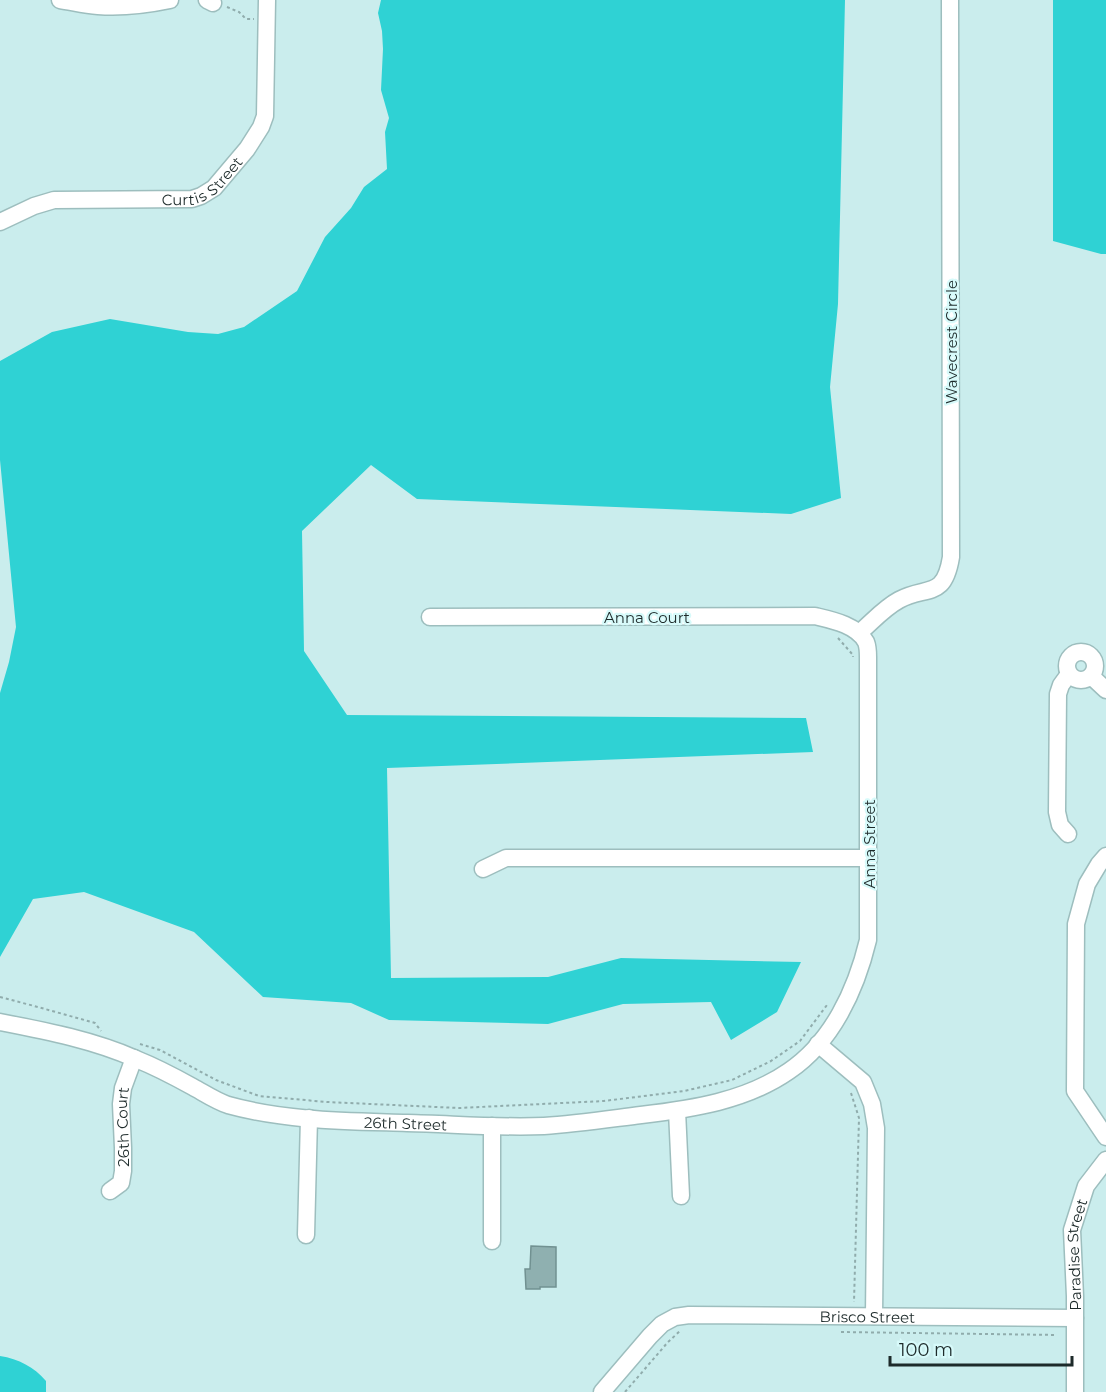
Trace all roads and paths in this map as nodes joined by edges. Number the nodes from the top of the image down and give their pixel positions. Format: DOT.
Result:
graph roads {
  1 [pos="60,0"];
  2 [pos="170,0"];
  3 [pos="267,0"];
  4 [pos="950,0"];
  5 [pos="210,1"];
  6 [pos="267,19"];
  7 [pos="0,222"];
  8 [pos="430,617"];
  9 [pos="853,630"];
  10 [pos="1100,655"];
  11 [pos="853,667"];
  12 [pos="1069,674"];
  13 [pos="1091,676"];
  14 [pos="1106,690"];
  15 [pos="1068,834"];
  16 [pos="1106,856"];
  17 [pos="869,858"];
  18 [pos="483,869"];
  19 [pos="0,997"];
  20 [pos="827,1005"];
  21 [pos="0,1022"];
  22 [pos="102,1033"];
  23 [pos="811,1047"];
  24 [pos="135,1051"];
  25 [pos="850,1091"];
  26 [pos="677,1111"];
  27 [pos="309,1118"];
  28 [pos="492,1126"];
  29 [pos="1106,1137"];
  30 [pos="1106,1160"];
  31 [pos="110,1191"];
  32 [pos="681,1196"];
  33 [pos="306,1235"];
  34 [pos="492,1241"];
  35 [pos="854,1316"];
  36 [pos="874,1316"];
  37 [pos="1075,1318"];
  38 [pos="688,1330"];
  39 [pos="831,1332"];
  40 [pos="1058,1335"];
  41 [pos="602,1392"];
  42 [pos="625,1392"];
  43 [pos="1075,1392"];
  1 -- 2 [label="street"];
  3 -- 6 [label="street, Curtis Street"];
  4 -- 9 [label="street, Wavecrest Circle"];
  5 -- 6 [label="path"];
  6 -- 7 [label="street, Curtis Street"];
  8 -- 9 [label="street, Anna Court"];
  9 -- 11 [label="path"];
  9 -- 17 [label="street, Anna Street"];
  10 -- 12 [label="street"];
  10 -- 13 [label="street"];
  12 -- 13 [label="street"];
  12 -- 15 [label="street"];
  13 -- 14 [label="street"];
  16 -- 29 [label="street"];
  17 -- 18 [label="street"];
  17 -- 23 [label="street, Anna Street"];
  19 -- 22 [label="path"];
  20 -- 23 [label="path"];
  21 -- 24 [label="street, 26th Street"];
  23 -- 24 [label="path"];
  23 -- 26 [label="street, 26th Street"];
  23 -- 36 [label="street"];
  24 -- 27 [label="street, 26th Street"];
  24 -- 31 [label="street, 26th Court"];
  25 -- 35 [label="path"];
  26 -- 28 [label="street, 26th Street"];
  26 -- 32 [label="street"];
  27 -- 28 [label="street, 26th Street"];
  27 -- 33 [label="street"];
  28 -- 34 [label="street"];
  30 -- 37 [label="street, Paradise Street"];
  35 -- 36 [label="street, Brisco Street"];
  35 -- 41 [label="street, Brisco Street"];
  36 -- 37 [label="street, Brisco Street"];
  37 -- 43 [label="street, Paradise Street"];
  38 -- 42 [label="path"];
  39 -- 40 [label="path"];
}
